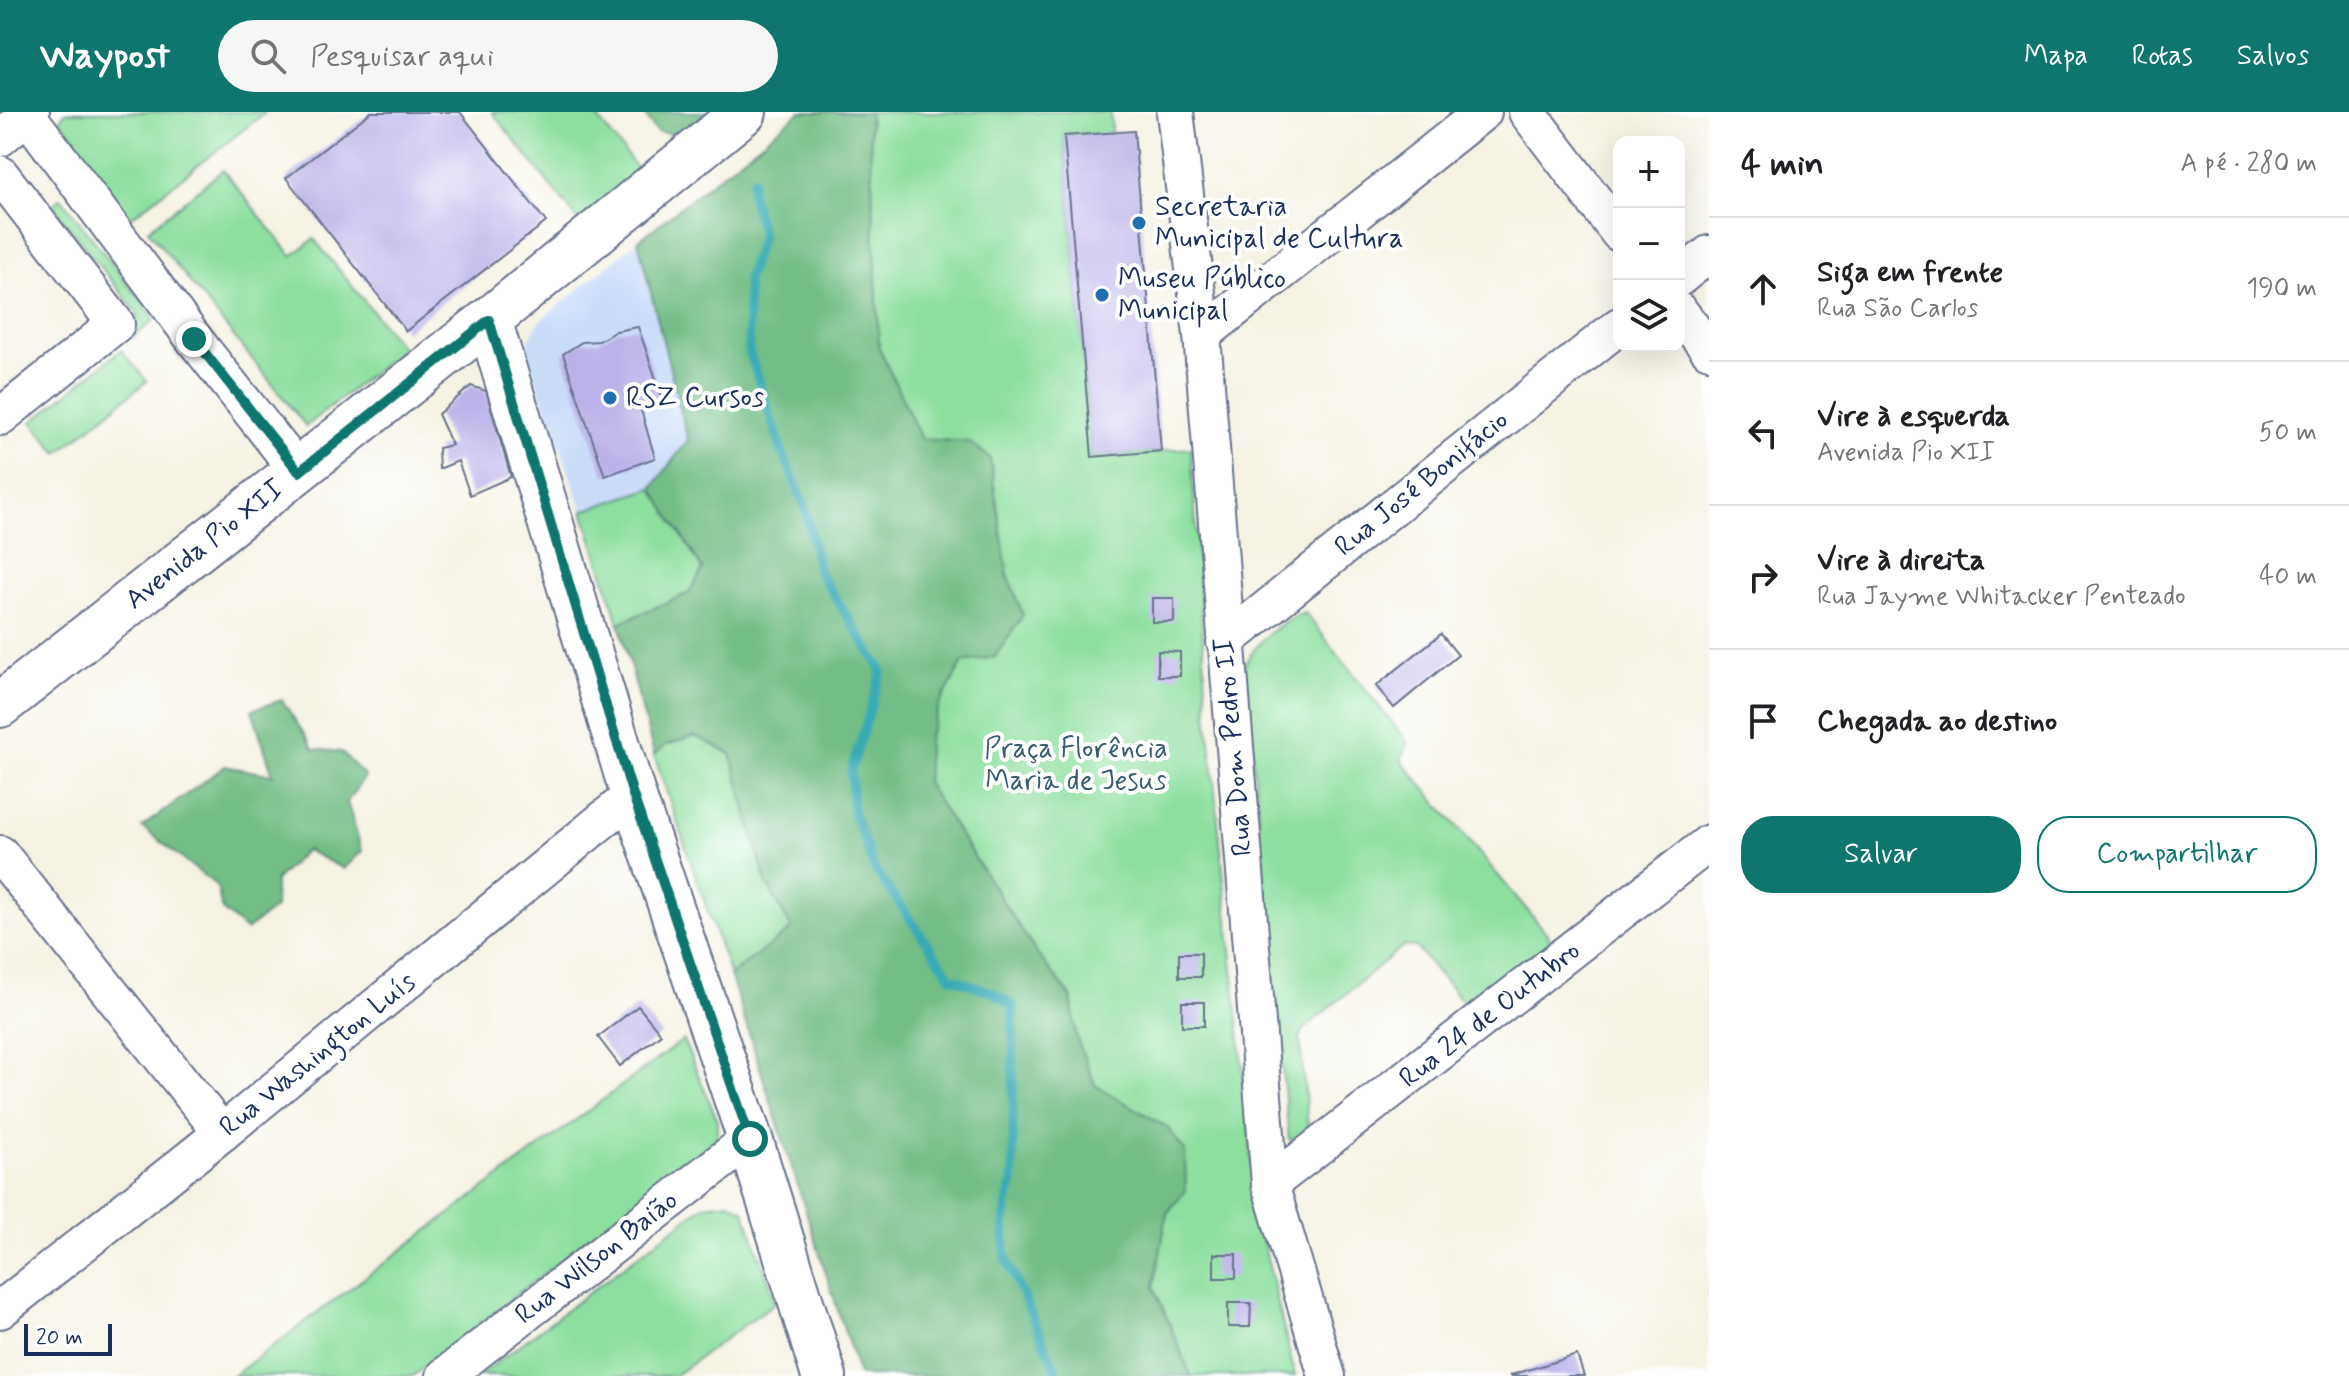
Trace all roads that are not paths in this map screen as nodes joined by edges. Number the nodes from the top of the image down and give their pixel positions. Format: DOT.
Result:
graph roads {
  1 [pos="744,112"];
  2 [pos="1175,112"];
  3 [pos="1483,112"];
  4 [pos="1527,112"];
  5 [pos="28,113"];
  6 [pos="0,138"];
  7 [pos="0,174"];
  8 [pos="1613,225"];
  9 [pos="1709,254"];
  10 [pos="1685,273"];
  11 [pos="1685,319"];
  12 [pos="489,320"];
  13 [pos="1613,331"];
  14 [pos="1202,335"];
  15 [pos="1709,350"];
  16 [pos="0,417"];
  17 [pos="299,472"];
  18 [pos="1225,642"];
  19 [pos="0,705"];
  20 [pos="633,795"];
  21 [pos="1709,843"];
  22 [pos="0,854"];
  23 [pos="222,1133"];
  24 [pos="750,1139"];
  25 [pos="1270,1184"];
  26 [pos="0,1310"];
  27 [pos="445,1376"];
  28 [pos="824,1376"];
  29 [pos="1327,1376"];
  1 -- 12 [label="main road, Avenida Pio XII"];
  2 -- 14 [label="street, Rua Dom Pedro II"];
  3 -- 14 [label="street"];
  4 -- 8 [label="street"];
  5 -- 6 [label="street"];
  5 -- 17 [label="street"];
  7 -- 16 [label="street"];
  9 -- 10 [label="street"];
  11 -- 15 [label="street"];
  12 -- 17 [label="main road, Avenida Pio XII"];
  12 -- 20 [label="main road"];
  13 -- 18 [label="street, Rua José Bonifácio"];
  14 -- 18 [label="street, Rua Dom Pedro II"];
  17 -- 19 [label="main road, Avenida Pio XII"];
  18 -- 25 [label="street, Rua Dom Pedro II"];
  20 -- 23 [label="street, Rua Washington Luís"];
  20 -- 24 [label="main road"];
  21 -- 25 [label="street, Rua 24 de Outubro"];
  22 -- 23 [label="street"];
  23 -- 26 [label="street, Rua Washington Luís"];
  24 -- 27 [label="street, Rua Wilson Baião"];
  24 -- 28 [label="main road"];
  25 -- 29 [label="street, Rua Dom Pedro II"];
}
